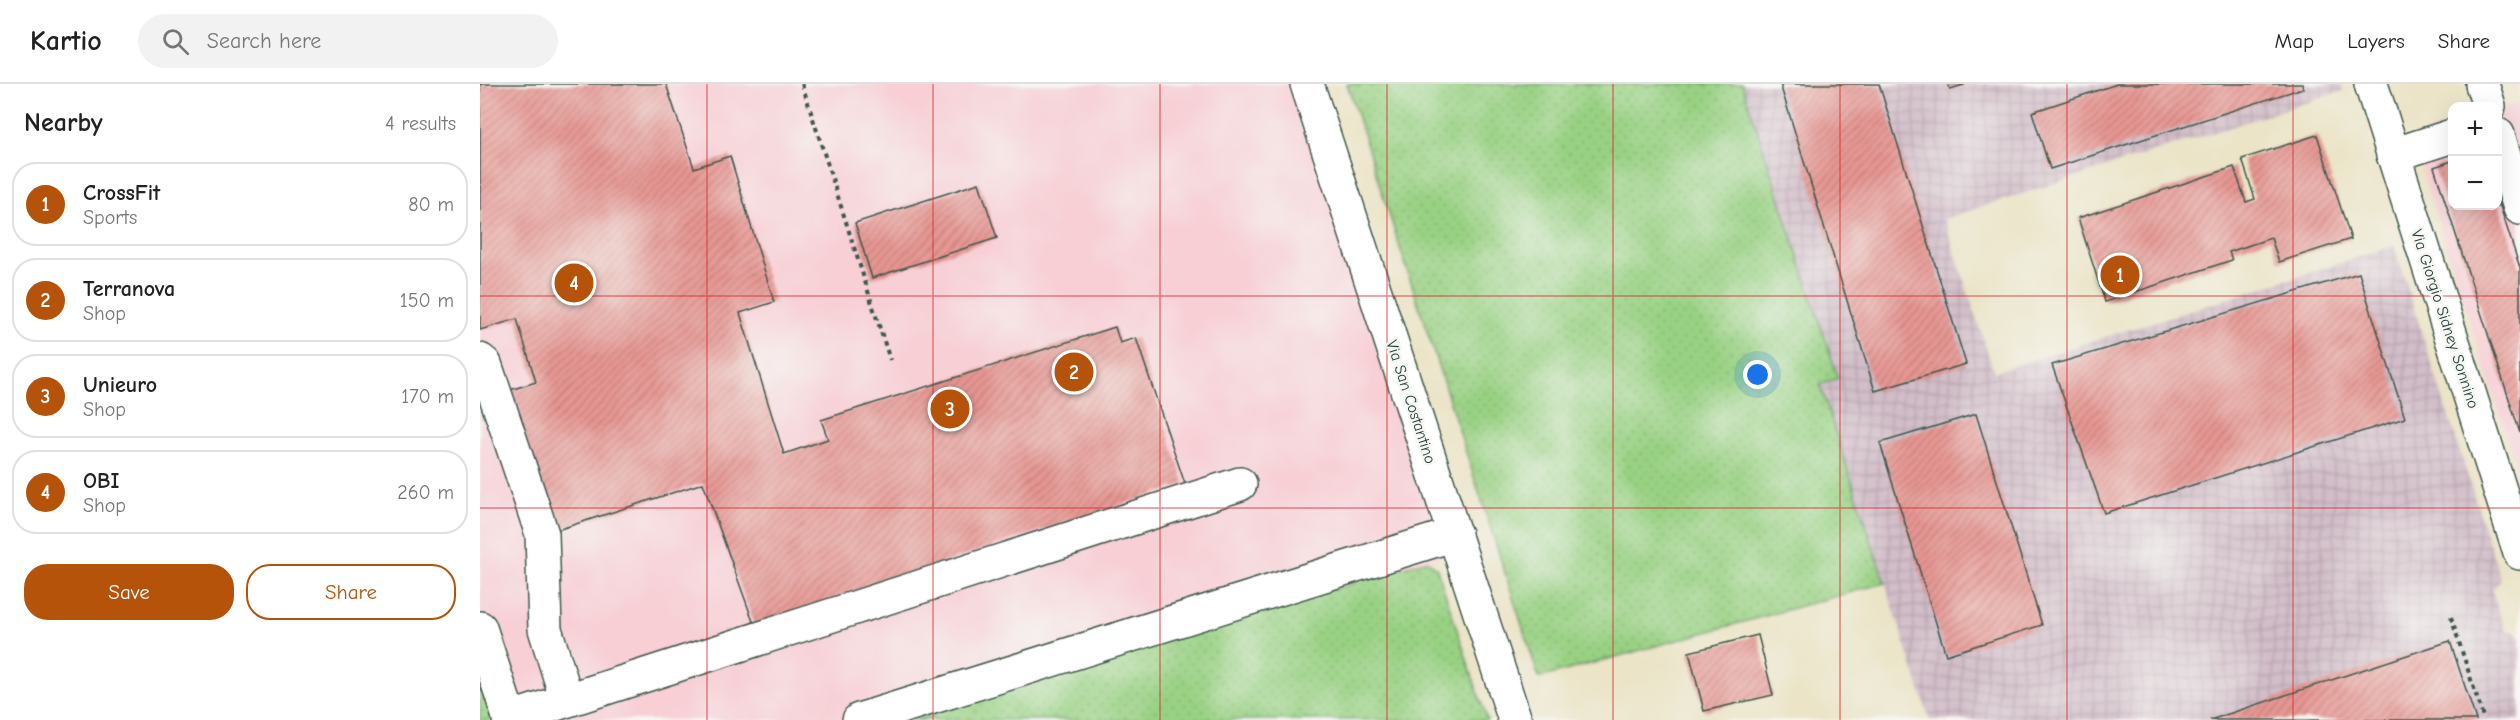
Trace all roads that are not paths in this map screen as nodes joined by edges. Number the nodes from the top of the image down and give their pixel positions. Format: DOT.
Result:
graph roads {
  1 [pos="1306,84"];
  2 [pos="2371,84"];
  3 [pos="2482,84"];
  4 [pos="2494,84"];
  5 [pos="2488,102"];
  6 [pos="2494,102"];
  7 [pos="2448,137"];
  8 [pos="2502,148"];
  9 [pos="2393,156"];
  10 [pos="2520,208"];
  11 [pos="480,360"];
  12 [pos="1240,484"];
  13 [pos="1455,534"];
  14 [pos="2520,553"];
  15 [pos="480,628"];
  16 [pos="567,700"];
  17 [pos="509,719"];
  18 [pos="859,720"];
  19 [pos="1515,720"];
  1 -- 13 [label="street, Via San Costantino"];
  2 -- 9 [label="street, Via Giorgio Sidney Sonnino"];
  3 -- 5 [label="street"];
  4 -- 6 [label="street"];
  7 -- 9 [label="street"];
  8 -- 10 [label="street"];
  9 -- 14 [label="street, Via Giorgio Sidney Sonnino"];
  11 -- 16 [label="street"];
  12 -- 16 [label="street"];
  13 -- 18 [label="street"];
  13 -- 19 [label="street, Via San Costantino"];
  15 -- 17 [label="street"];
  16 -- 17 [label="street"];
}
